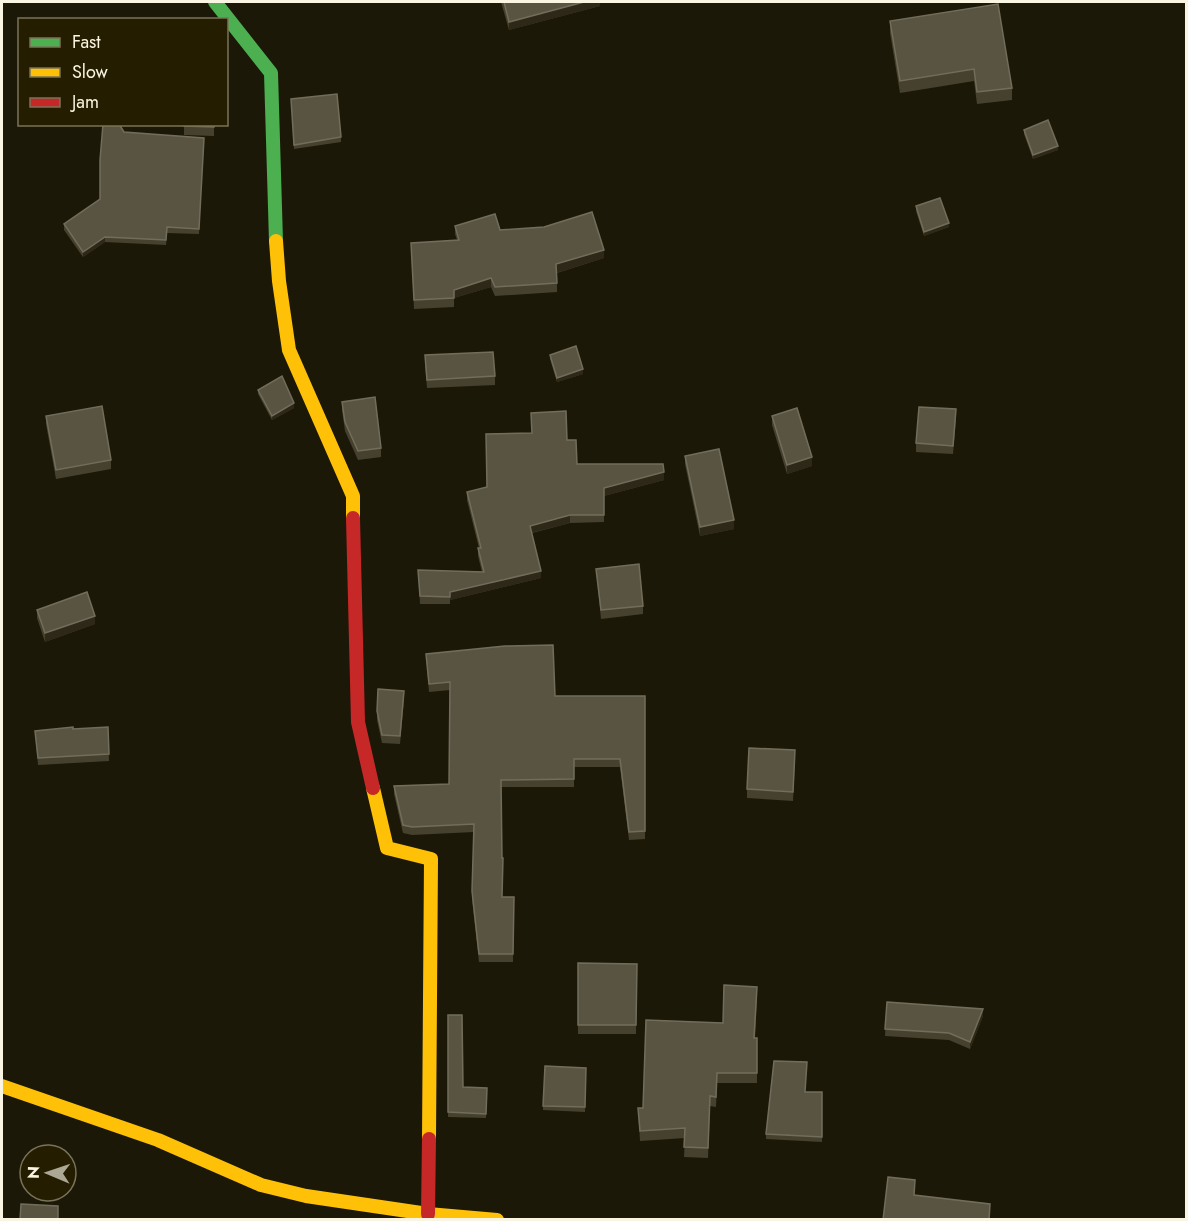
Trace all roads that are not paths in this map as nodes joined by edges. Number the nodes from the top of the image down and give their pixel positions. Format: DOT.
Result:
graph roads {
  1 [pos="215,2"];
  2 [pos="228,18"];
  3 [pos="228,18"];
  4 [pos="2,1086"];
  5 [pos="428,1214"];
  6 [pos="497,1220"];
  1 -- 2 [label="street"];
  3 -- 5 [label="street"];
  4 -- 5 [label="street"];
  5 -- 6 [label="street"];
}
